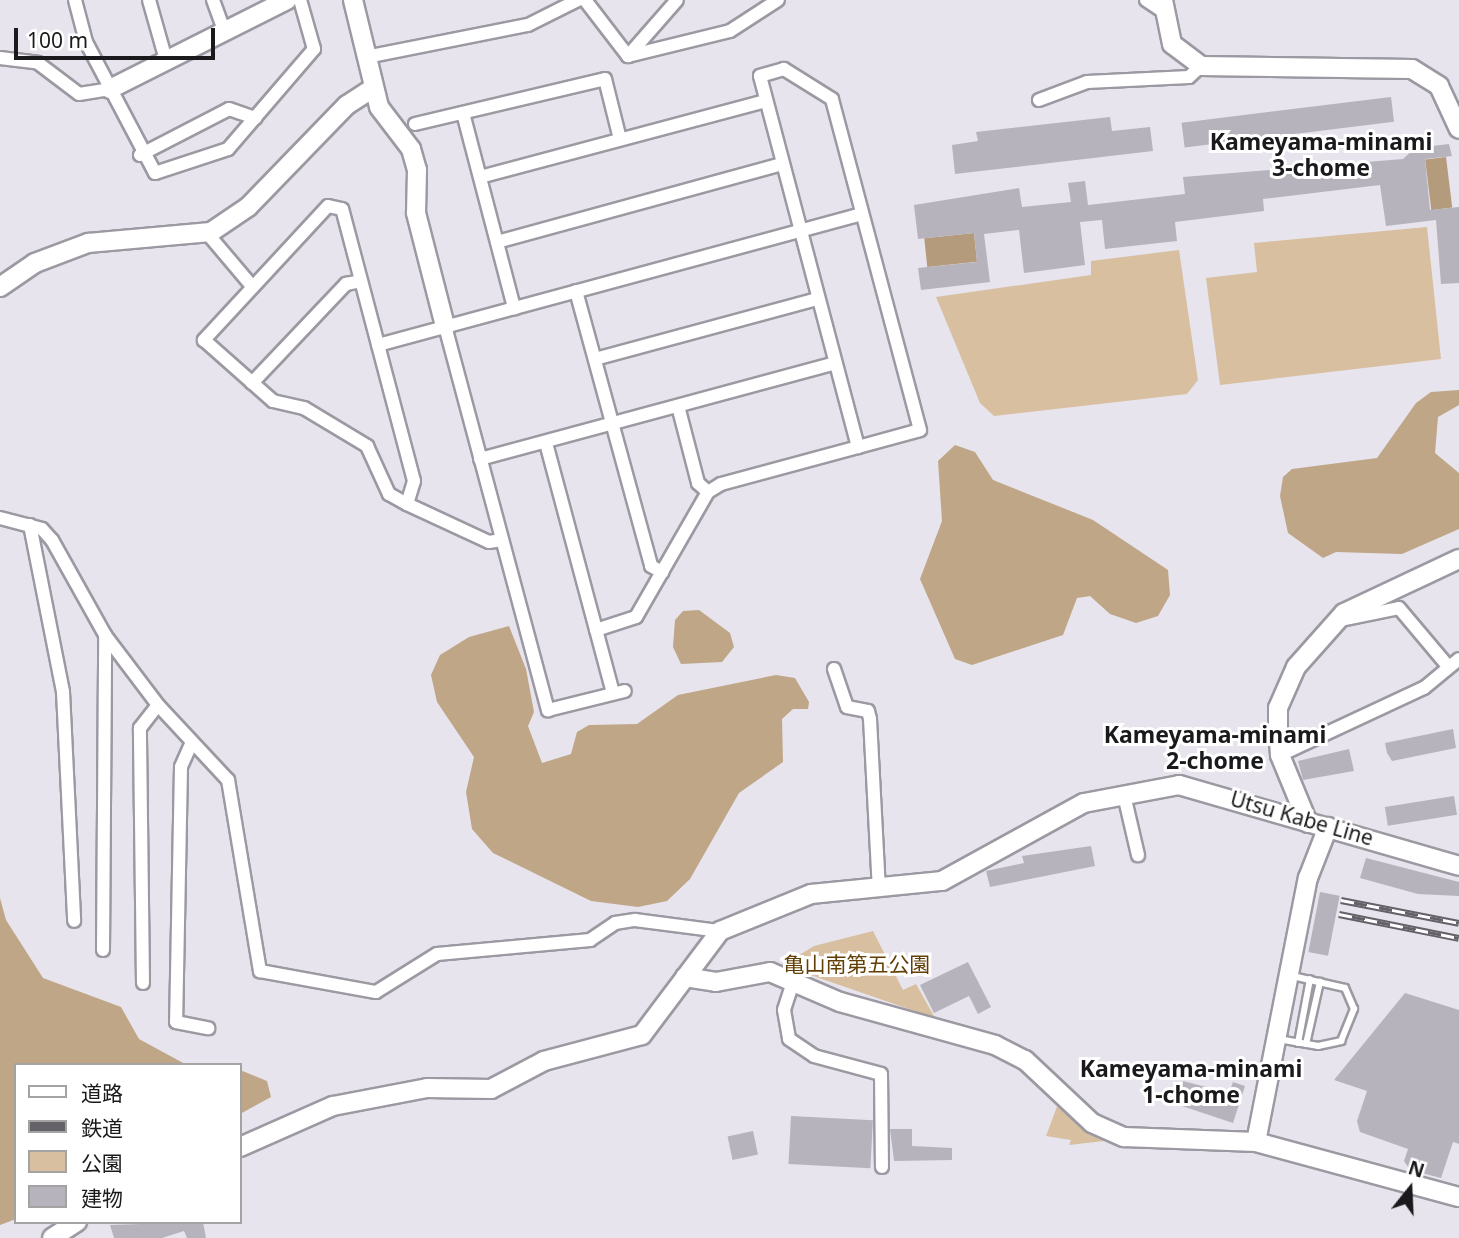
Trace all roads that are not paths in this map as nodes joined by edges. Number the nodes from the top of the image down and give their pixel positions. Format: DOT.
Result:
graph roads {
  1 [pos="75,0"];
  2 [pos="149,0"];
  3 [pos="213,0"];
  4 [pos="287,0"];
  5 [pos="300,0"];
  6 [pos="353,0"];
  7 [pos="578,0"];
  8 [pos="585,0"];
  9 [pos="677,0"];
  10 [pos="778,0"];
  11 [pos="1146,0"];
  12 [pos="1162,5"];
  13 [pos="223,30"];
  14 [pos="628,56"];
  15 [pos="366,57"];
  16 [pos="0,58"];
  17 [pos="166,60"];
  18 [pos="1201,66"];
  19 [pos="373,88"];
  20 [pos="110,89"];
  21 [pos="1039,100"];
  22 [pos="765,102"];
  23 [pos="463,113"];
  24 [pos="255,118"];
  25 [pos="415,124"];
  26 [pos="1459,129"];
  27 [pos="620,139"];
  28 [pos="140,155"];
  29 [pos="782,164"];
  30 [pos="480,177"];
  31 [pos="862,214"];
  32 [pos="800,230"];
  33 [pos="207,233"];
  34 [pos="497,242"];
  35 [pos="361,281"];
  36 [pos="251,285"];
  37 [pos="0,287"];
  38 [pos="576,291"];
  39 [pos="818,299"];
  40 [pos="514,308"];
  41 [pos="445,326"];
  42 [pos="378,345"];
  43 [pos="594,359"];
  44 [pos="835,363"];
  45 [pos="252,383"];
  46 [pos="678,406"];
  47 [pos="612,425"];
  48 [pos="545,443"];
  49 [pos="858,447"];
  50 [pos="480,459"];
  51 [pos="708,492"];
  52 [pos="407,503"];
  53 [pos="0,518"];
  54 [pos="30,524"];
  55 [pos="502,540"];
  56 [pos="1459,559"];
  57 [pos="662,572"];
  58 [pos="1335,621"];
  59 [pos="596,629"];
  60 [pos="105,635"];
  61 [pos="1453,662"];
  62 [pos="834,669"];
  63 [pos="158,705"];
  64 [pos="192,742"];
  65 [pos="1280,755"];
  66 [pos="1124,795"];
  67 [pos="1308,823"];
  68 [pos="1328,827"];
  69 [pos="1138,855"];
  70 [pos="1459,866"];
  71 [pos="879,888"];
  72 [pos="74,921"];
  73 [pos="720,931"];
  74 [pos="103,950"];
  75 [pos="1287,975"];
  76 [pos="685,977"];
  77 [pos="1310,979"];
  78 [pos="793,982"];
  79 [pos="1320,982"];
  80 [pos="143,983"];
  81 [pos="208,1028"];
  82 [pos="1273,1038"];
  83 [pos="1298,1043"];
  84 [pos="1306,1044"];
  85 [pos="1256,1142"];
  86 [pos="242,1146"];
  87 [pos="882,1167"];
  88 [pos="1459,1197"];
  89 [pos="75,1224"];
  90 [pos="52,1238"];
  1 -- 20 [label="street"];
  2 -- 17 [label="street"];
  3 -- 13 [label="street"];
  4 -- 13 [label="street"];
  5 -- 24 [label="street"];
  6 -- 15 [label="street"];
  7 -- 15 [label="street"];
  8 -- 14 [label="street"];
  9 -- 14 [label="street"];
  10 -- 14 [label="street"];
  11 -- 12 [label="street"];
  12 -- 18 [label="street"];
  13 -- 17 [label="street"];
  15 -- 19 [label="street"];
  16 -- 20 [label="street"];
  17 -- 20 [label="street"];
  18 -- 21 [label="street"];
  18 -- 26 [label="street"];
  19 -- 33 [label="street"];
  19 -- 41 [label="street"];
  20 -- 28 [label="street"];
  22 -- 27 [label="street"];
  22 -- 29 [label="street"];
  22 -- 31 [label="street"];
  23 -- 25 [label="street"];
  23 -- 27 [label="street"];
  23 -- 30 [label="street"];
  24 -- 28 [label="street"];
  24 -- 28 [label="street"];
  27 -- 30 [label="street"];
  29 -- 32 [label="street"];
  29 -- 34 [label="street"];
  30 -- 34 [label="street"];
  31 -- 32 [label="street"];
  31 -- 49 [label="street"];
  32 -- 38 [label="street"];
  32 -- 39 [label="street"];
  33 -- 36 [label="street"];
  33 -- 37 [label="street"];
  34 -- 40 [label="street"];
  35 -- 36 [label="street"];
  35 -- 42 [label="street"];
  35 -- 45 [label="street"];
  36 -- 45 [label="street"];
  38 -- 40 [label="street"];
  38 -- 43 [label="street"];
  39 -- 43 [label="street"];
  39 -- 44 [label="street"];
  40 -- 41 [label="street"];
  41 -- 42 [label="street"];
  41 -- 50 [label="street"];
  42 -- 52 [label="street"];
  43 -- 47 [label="street"];
  44 -- 46 [label="street"];
  44 -- 49 [label="street"];
  45 -- 52 [label="street"];
  46 -- 47 [label="street"];
  46 -- 51 [label="street"];
  47 -- 48 [label="street"];
  47 -- 57 [label="street"];
  48 -- 50 [label="street"];
  48 -- 59 [label="street"];
  49 -- 51 [label="street"];
  50 -- 55 [label="street"];
  51 -- 57 [label="street"];
  52 -- 55 [label="street"];
  53 -- 54 [label="street"];
  54 -- 60 [label="street"];
  54 -- 72 [label="street"];
  55 -- 59 [label="street"];
  56 -- 58 [label="street"];
  57 -- 59 [label="street"];
  58 -- 61 [label="street"];
  58 -- 65 [label="street"];
  60 -- 63 [label="street"];
  60 -- 74 [label="street"];
  61 -- 65 [label="street"];
  62 -- 71 [label="street"];
  63 -- 64 [label="street"];
  63 -- 80 [label="street"];
  64 -- 73 [label="street"];
  64 -- 81 [label="street"];
  65 -- 67 [label="street"];
  66 -- 67 [label="street, Utsu Kabe Line"];
  66 -- 69 [label="street"];
  66 -- 71 [label="street, Utsu Kabe Line"];
  67 -- 68 [label="street, Utsu Kabe Line"];
  68 -- 70 [label="street, Utsu Kabe Line"];
  68 -- 75 [label="street"];
  71 -- 73 [label="street, Utsu Kabe Line"];
  73 -- 76 [label="street, Utsu Kabe Line"];
  75 -- 77 [label="lane"];
  75 -- 82 [label="street"];
  76 -- 78 [label="street"];
  76 -- 86 [label="street, Utsu Kabe Line"];
  77 -- 79 [label="lane"];
  77 -- 83 [label="lane"];
  78 -- 85 [label="street"];
  78 -- 87 [label="street"];
  79 -- 84 [label="lane"];
  79 -- 84 [label="lane"];
  82 -- 83 [label="lane"];
  82 -- 85 [label="street"];
  83 -- 84 [label="lane"];
  85 -- 88 [label="street"];
  89 -- 90 [label="street"];
}
